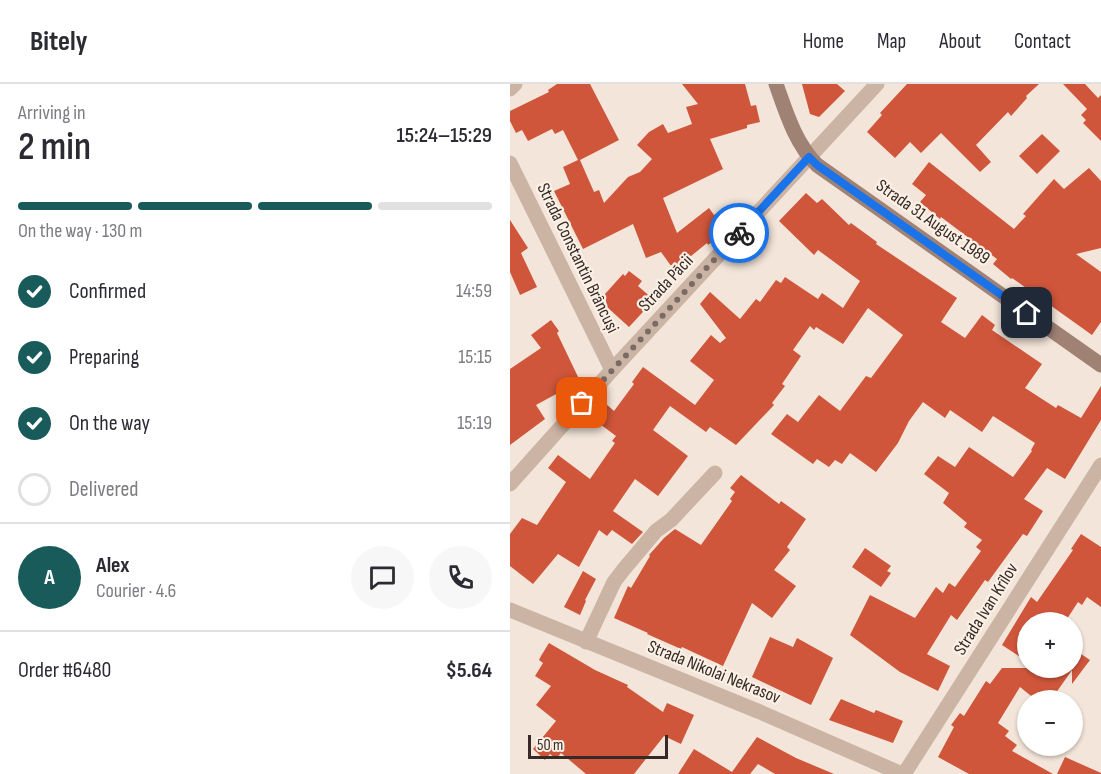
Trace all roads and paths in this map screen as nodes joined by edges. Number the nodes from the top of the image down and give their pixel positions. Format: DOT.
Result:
graph roads {
  1 [pos="515,84"];
  2 [pos="776,84"];
  3 [pos="877,84"];
  4 [pos="510,89"];
  5 [pos="809,157"];
  6 [pos="510,163"];
  7 [pos="1101,365"];
  8 [pos="612,370"];
  9 [pos="1101,465"];
  10 [pos="715,473"];
  11 [pos="510,484"];
  12 [pos="510,610"];
  13 [pos="586,642"];
  14 [pos="903,774"];
  1 -- 4 [label="street"];
  2 -- 5 [label="main road, Strada 31 August 1989"];
  3 -- 5 [label="street, Strada Păcii"];
  5 -- 7 [label="main road, Strada 31 August 1989"];
  5 -- 8 [label="street, Strada Păcii"];
  6 -- 8 [label="street, Strada Constantin Brâncuși"];
  8 -- 11 [label="street, Strada Păcii"];
  9 -- 14 [label="street, Strada Ivan Krîlov"];
  10 -- 13 [label="street"];
  12 -- 13 [label="street, Strada Nikolai Nekrasov"];
  13 -- 14 [label="street, Strada Nikolai Nekrasov"];
}
